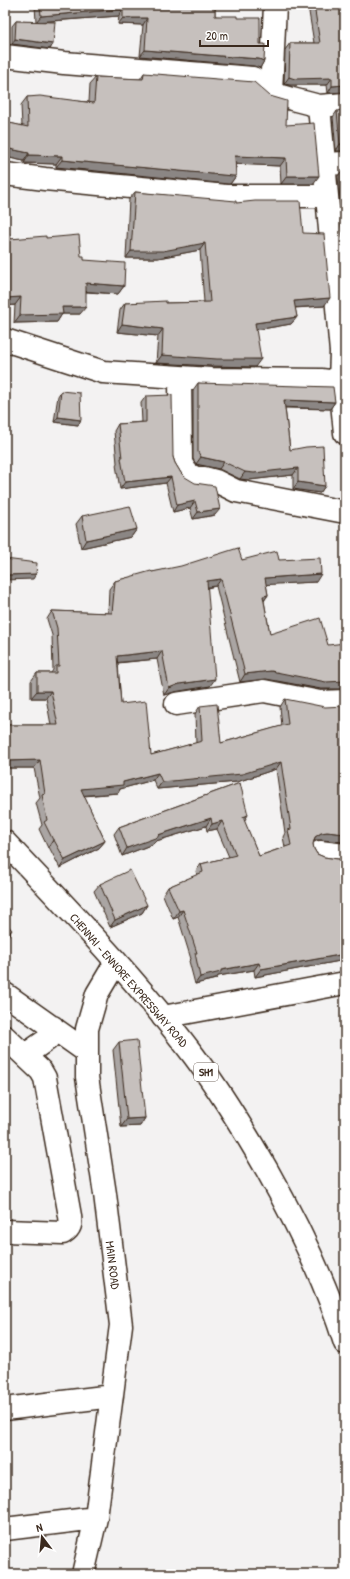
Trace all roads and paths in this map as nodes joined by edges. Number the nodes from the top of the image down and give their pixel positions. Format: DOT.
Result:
graph roads {
  1 [pos="275,5"];
  2 [pos="5,56"];
  3 [pos="272,93"];
  4 [pos="345,104"];
  5 [pos="319,106"];
  6 [pos="334,164"];
  7 [pos="5,174"];
  8 [pos="327,196"];
  9 [pos="5,340"];
  10 [pos="343,352"];
  11 [pos="180,378"];
  12 [pos="343,382"];
  13 [pos="345,433"];
  14 [pos="345,512"];
  15 [pos="345,701"];
  16 [pos="176,704"];
  17 [pos="5,842"];
  18 [pos="320,852"];
  19 [pos="345,855"];
  20 [pos="116,962"];
  21 [pos="345,983"];
  22 [pos="5,994"];
  23 [pos="163,1017"];
  24 [pos="53,1027"];
  25 [pos="5,1037"];
  26 [pos="87,1052"];
  27 [pos="25,1055"];
  28 [pos="5,1231"];
  29 [pos="345,1343"];
  30 [pos="112,1396"];
  31 [pos="5,1409"];
  32 [pos="96,1518"];
  33 [pos="5,1530"];
  34 [pos="83,1574"];
  1 -- 3 [label="street"];
  2 -- 3 [label="street"];
  3 -- 5 [label="street"];
  4 -- 5 [label="street"];
  5 -- 6 [label="street"];
  6 -- 8 [label="street"];
  7 -- 8 [label="street"];
  8 -- 10 [label="street"];
  9 -- 11 [label="street"];
  10 -- 12 [label="street"];
  11 -- 12 [label="street"];
  11 -- 14 [label="street"];
  12 -- 13 [label="street"];
  15 -- 16 [label="street"];
  17 -- 20 [label="street, CHENNAI - ENNORE EXPRESSWAY ROAD / SH1"];
  18 -- 19 [label="street"];
  20 -- 23 [label="street, CHENNAI - ENNORE EXPRESSWAY ROAD / SH1"];
  20 -- 26 [label="street, MAIN ROAD"];
  21 -- 23 [label="street"];
  22 -- 24 [label="street"];
  23 -- 29 [label="street, CHENNAI - ENNORE EXPRESSWAY ROAD / SH1"];
  24 -- 26 [label="street"];
  24 -- 27 [label="street"];
  25 -- 27 [label="street"];
  26 -- 30 [label="street, MAIN ROAD"];
  27 -- 28 [label="street"];
  30 -- 31 [label="street"];
  30 -- 32 [label="street, MAIN ROAD"];
  32 -- 33 [label="street"];
  32 -- 34 [label="street, MAIN ROAD"];
}
